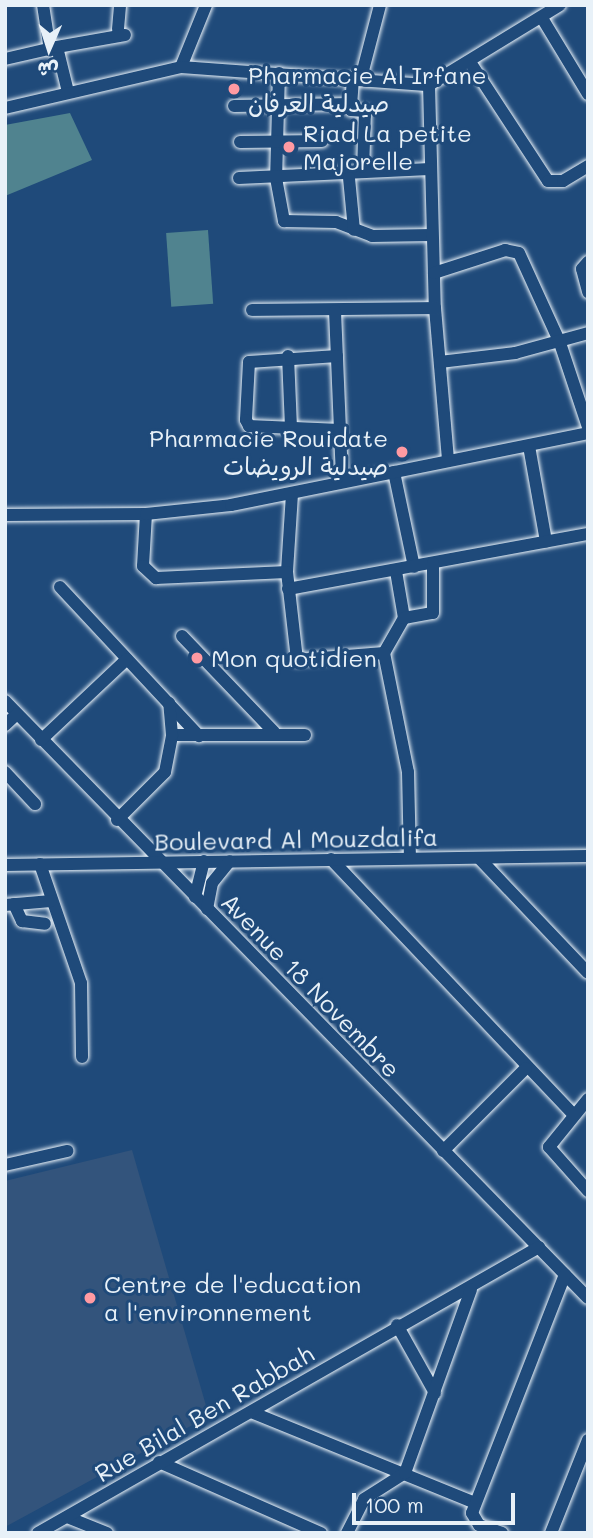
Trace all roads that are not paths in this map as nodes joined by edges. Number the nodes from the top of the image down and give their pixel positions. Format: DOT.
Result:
graph roads {
  1 [pos="43,5"];
  2 [pos="120,5"];
  3 [pos="206,5"];
  4 [pos="380,5"];
  5 [pos="551,10"];
  6 [pos="53,48"];
  7 [pos="5,59"];
  8 [pos="470,62"];
  9 [pos="181,67"];
  10 [pos="279,73"];
  11 [pos="357,78"];
  12 [pos="429,85"];
  13 [pos="68,92"];
  14 [pos="588,94"];
  15 [pos="352,104"];
  16 [pos="278,105"];
  17 [pos="234,106"];
  18 [pos="5,108"];
  19 [pos="278,141"];
  20 [pos="322,141"];
  21 [pos="240,142"];
  22 [pos="588,166"];
  23 [pos="430,169"];
  24 [pos="363,171"];
  25 [pos="349,177"];
  26 [pos="239,178"];
  27 [pos="276,178"];
  28 [pos="354,230"];
  29 [pos="432,235"];
  30 [pos="588,262"];
  31 [pos="434,273"];
  32 [pos="588,292"];
  33 [pos="435,308"];
  34 [pos="252,310"];
  35 [pos="335,311"];
  36 [pos="588,333"];
  37 [pos="560,343"];
  38 [pos="288,356"];
  39 [pos="337,356"];
  40 [pos="440,362"];
  41 [pos="588,427"];
  42 [pos="291,428"];
  43 [pos="340,430"];
  44 [pos="588,433"];
  45 [pos="528,446"];
  46 [pos="448,459"];
  47 [pos="394,472"];
  48 [pos="342,481"];
  49 [pos="292,494"];
  50 [pos="146,514"];
  51 [pos="5,515"];
  52 [pos="588,534"];
  53 [pos="547,541"];
  54 [pos="433,563"];
  55 [pos="414,567"];
  56 [pos="396,571"];
  57 [pos="287,572"];
  58 [pos="60,587"];
  59 [pos="288,589"];
  60 [pos="404,618"];
  61 [pos="182,636"];
  62 [pos="384,653"];
  63 [pos="127,659"];
  64 [pos="5,701"];
  65 [pos="169,703"];
  66 [pos="18,714"];
  67 [pos="5,725"];
  68 [pos="274,732"];
  69 [pos="172,735"];
  70 [pos="305,735"];
  71 [pos="199,736"];
  72 [pos="41,740"];
  73 [pos="5,772"];
  74 [pos="35,804"];
  75 [pos="117,820"];
  76 [pos="588,856"];
  77 [pos="410,858"];
  78 [pos="478,858"];
  79 [pos="331,859"];
  80 [pos="230,860"];
  81 [pos="204,861"];
  82 [pos="158,862"];
  83 [pos="40,864"];
  84 [pos="5,865"];
  85 [pos="195,897"];
  86 [pos="51,901"];
  87 [pos="10,904"];
  88 [pos="207,909"];
  89 [pos="45,924"];
  90 [pos="588,974"];
  91 [pos="82,1056"];
  92 [pos="526,1068"];
  93 [pos="588,1100"];
  94 [pos="573,1114"];
  95 [pos="67,1151"];
  96 [pos="443,1151"];
  97 [pos="5,1165"];
  98 [pos="588,1191"];
  99 [pos="539,1247"];
  100 [pos="565,1273"];
  101 [pos="471,1290"];
  102 [pos="588,1298"];
  103 [pos="397,1325"];
  104 [pos="435,1393"];
  105 [pos="251,1412"];
  106 [pos="588,1440"];
  107 [pos="159,1462"];
  108 [pos="405,1473"];
  109 [pos="475,1503"];
  110 [pos="67,1517"];
  111 [pos="37,1533"];
  112 [pos="107,1533"];
  113 [pos="321,1533"];
  114 [pos="347,1533"];
  115 [pos="502,1533"];
  116 [pos="551,1533"];
  1 -- 6 [label="street"];
  2 -- 6 [label="street"];
  3 -- 9 [label="street"];
  4 -- 11 [label="street"];
  5 -- 8 [label="street"];
  5 -- 14 [label="street"];
  6 -- 7 [label="street"];
  6 -- 13 [label="street"];
  8 -- 12 [label="street"];
  8 -- 22 [label="street"];
  9 -- 10 [label="street"];
  9 -- 13 [label="street"];
  10 -- 11 [label="street"];
  10 -- 16 [label="street"];
  11 -- 12 [label="street"];
  11 -- 15 [label="street"];
  12 -- 23 [label="street"];
  13 -- 18 [label="street"];
  15 -- 16 [label="street"];
  15 -- 24 [label="street"];
  16 -- 17 [label="street"];
  16 -- 19 [label="street"];
  19 -- 20 [label="street"];
  19 -- 21 [label="street"];
  19 -- 27 [label="street"];
  23 -- 24 [label="street"];
  23 -- 29 [label="street"];
  24 -- 25 [label="street"];
  25 -- 27 [label="street"];
  25 -- 28 [label="street"];
  26 -- 27 [label="street"];
  27 -- 28 [label="street"];
  28 -- 29 [label="street"];
  29 -- 31 [label="street"];
  30 -- 32 [label="street"];
  31 -- 33 [label="street"];
  31 -- 37 [label="street"];
  33 -- 35 [label="street"];
  33 -- 40 [label="street"];
  34 -- 35 [label="street"];
  35 -- 39 [label="street"];
  36 -- 37 [label="street"];
  37 -- 40 [label="street"];
  37 -- 41 [label="street"];
  38 -- 39 [label="street"];
  38 -- 42 [label="street"];
  38 -- 42 [label="street"];
  39 -- 43 [label="street"];
  40 -- 46 [label="street"];
  42 -- 43 [label="street"];
  43 -- 48 [label="street"];
  44 -- 45 [label="street"];
  45 -- 46 [label="street"];
  45 -- 53 [label="street"];
  46 -- 47 [label="street"];
  47 -- 48 [label="street"];
  47 -- 55 [label="street"];
  48 -- 49 [label="street"];
  49 -- 50 [label="street"];
  49 -- 57 [label="street"];
  50 -- 51 [label="street"];
  50 -- 57 [label="street"];
  52 -- 53 [label="street"];
  53 -- 54 [label="street"];
  54 -- 55 [label="street"];
  54 -- 60 [label="street"];
  55 -- 56 [label="street"];
  56 -- 59 [label="street"];
  56 -- 60 [label="street"];
  57 -- 59 [label="street"];
  58 -- 63 [label="street"];
  59 -- 62 [label="street"];
  60 -- 62 [label="street"];
  61 -- 68 [label="street"];
  62 -- 77 [label="street"];
  63 -- 65 [label="street"];
  63 -- 72 [label="street"];
  64 -- 66 [label="street, Avenue 18 Novembre"];
  65 -- 69 [label="street"];
  65 -- 71 [label="street"];
  66 -- 67 [label="street"];
  66 -- 72 [label="street, Avenue 18 Novembre"];
  68 -- 70 [label="street"];
  68 -- 71 [label="street"];
  69 -- 71 [label="street"];
  69 -- 75 [label="street"];
  72 -- 75 [label="street, Avenue 18 Novembre"];
  73 -- 74 [label="street"];
  75 -- 82 [label="street, Avenue 18 Novembre"];
  76 -- 78 [label="street, Boulevard Al Mouzdalifa"];
  77 -- 78 [label="street, Boulevard Al Mouzdalifa"];
  77 -- 79 [label="street, Boulevard Al Mouzdalifa"];
  78 -- 90 [label="street"];
  79 -- 80 [label="street, Boulevard Al Mouzdalifa"];
  79 -- 92 [label="street"];
  80 -- 81 [label="street, Boulevard Al Mouzdalifa"];
  80 -- 88 [label="street"];
  81 -- 82 [label="street, Boulevard Al Mouzdalifa"];
  81 -- 85 [label="street"];
  82 -- 83 [label="street, Boulevard Al Mouzdalifa"];
  82 -- 85 [label="street, Avenue 18 Novembre"];
  83 -- 84 [label="street, Boulevard Al Mouzdalifa"];
  83 -- 86 [label="street"];
  85 -- 88 [label="street, Avenue 18 Novembre"];
  86 -- 87 [label="street"];
  86 -- 91 [label="street"];
  87 -- 89 [label="street"];
  88 -- 96 [label="street, Avenue 18 Novembre"];
  92 -- 94 [label="street"];
  92 -- 96 [label="street"];
  93 -- 94 [label="street"];
  94 -- 98 [label="street"];
  95 -- 97 [label="street"];
  96 -- 99 [label="street, Avenue 18 Novembre"];
  99 -- 100 [label="street, Avenue 18 Novembre"];
  99 -- 101 [label="street, Rue Bilal Ben Rabbah"];
  100 -- 102 [label="street, Avenue 18 Novembre"];
  100 -- 109 [label="street"];
  101 -- 103 [label="street, Rue Bilal Ben Rabbah"];
  101 -- 104 [label="street"];
  103 -- 104 [label="street"];
  103 -- 105 [label="street, Rue Bilal Ben Rabbah"];
  104 -- 108 [label="street"];
  105 -- 107 [label="street, Rue Bilal Ben Rabbah"];
  105 -- 108 [label="street"];
  106 -- 116 [label="street"];
  107 -- 110 [label="street, Rue Bilal Ben Rabbah"];
  107 -- 113 [label="street"];
  108 -- 109 [label="street"];
  108 -- 114 [label="street"];
  109 -- 115 [label="street"];
  110 -- 111 [label="street, Rue Bilal Ben Rabbah"];
  110 -- 112 [label="street"];
}
